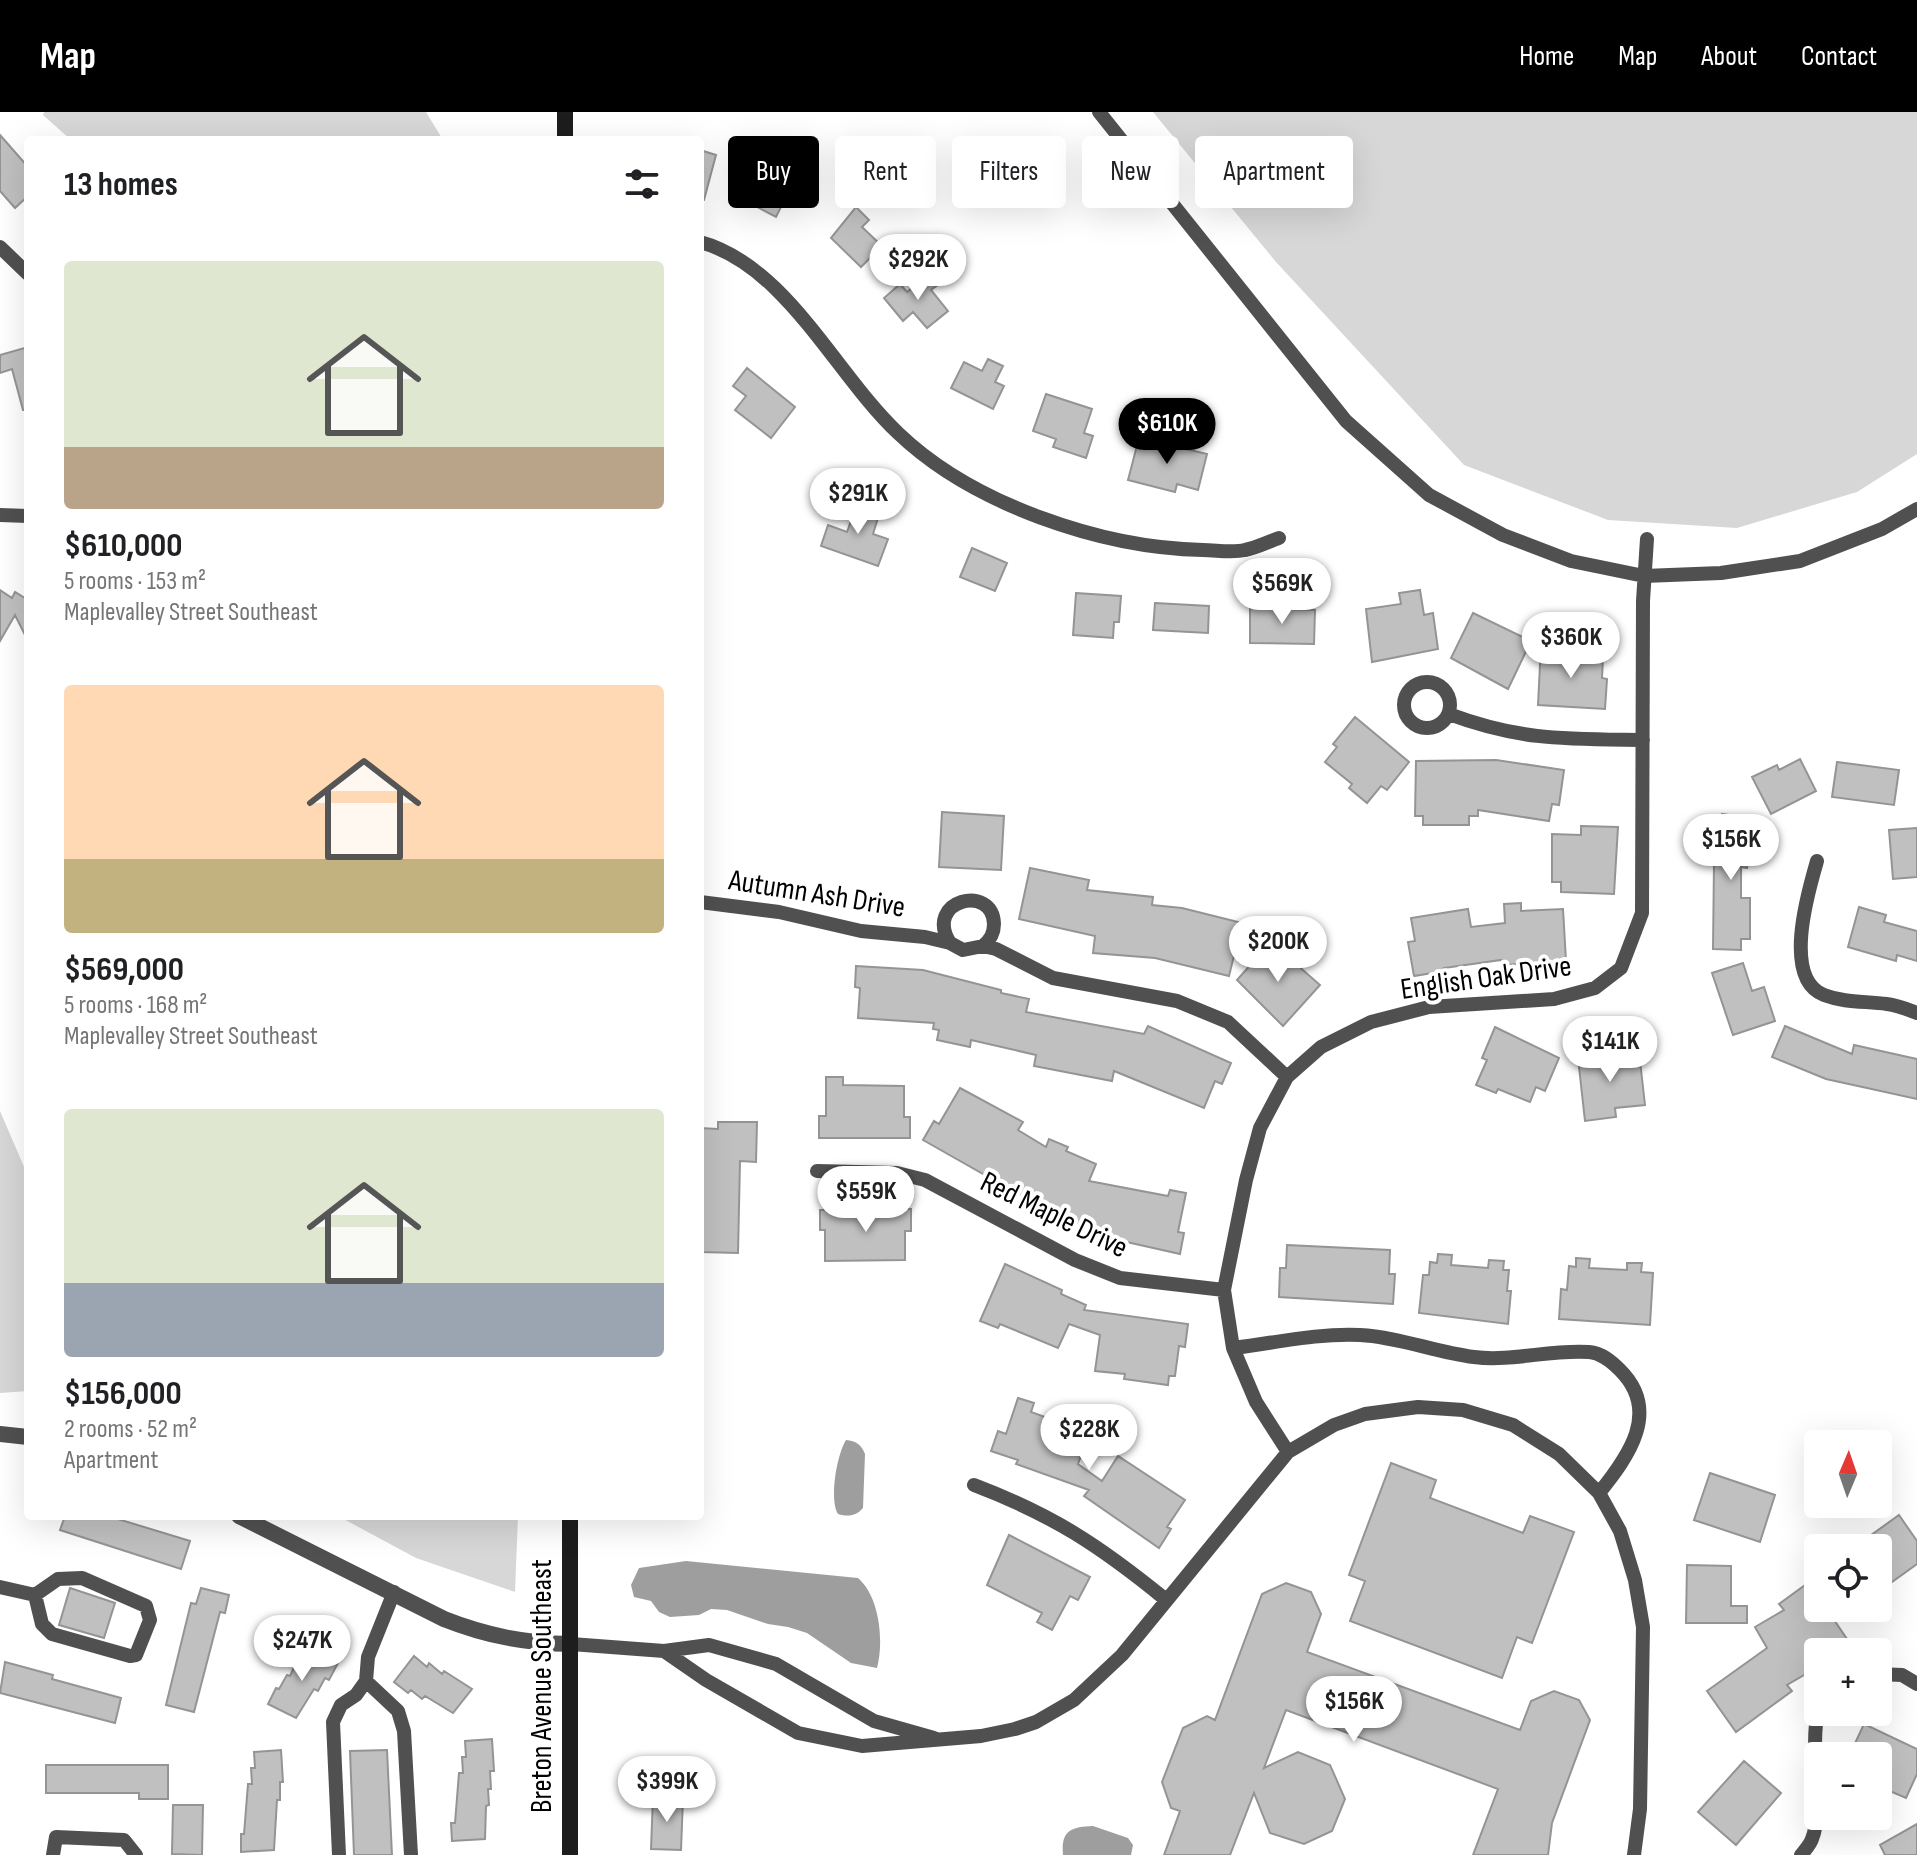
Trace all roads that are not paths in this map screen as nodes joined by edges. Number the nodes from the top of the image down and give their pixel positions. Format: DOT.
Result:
graph roads {
  1 [pos="565,112"];
  2 [pos="1099,112"];
  3 [pos="565,136"];
  4 [pos="704,244"];
  5 [pos="0,247"];
  6 [pos="24,270"];
  7 [pos="1917,509"];
  8 [pos="0,515"];
  9 [pos="24,516"];
  10 [pos="1279,538"];
  11 [pos="1647,539"];
  12 [pos="1644,576"];
  13 [pos="1449,714"];
  14 [pos="1643,740"];
  15 [pos="1817,861"];
  16 [pos="704,903"];
  17 [pos="994,926"];
  18 [pos="943,927"];
  19 [pos="925,937"];
  20 [pos="950,943"];
  21 [pos="983,946"];
  22 [pos="1006,952"];
  23 [pos="1917,1013"];
  24 [pos="1287,1077"];
  25 [pos="817,1171"];
  26 [pos="1224,1290"];
  27 [pos="1233,1348"];
  28 [pos="0,1434"];
  29 [pos="24,1437"];
  30 [pos="1288,1452"];
  31 [pos="974,1485"];
  32 [pos="1599,1493"];
  33 [pos="247,1520"];
  34 [pos="570,1520"];
  35 [pos="0,1587"];
  36 [pos="394,1592"];
  37 [pos="35,1595"];
  38 [pos="1165,1599"];
  39 [pos="571,1644"];
  40 [pos="664,1651"];
  41 [pos="1892,1675"];
  42 [pos="366,1681"];
  43 [pos="1917,1684"];
  44 [pos="1815,1726"];
  45 [pos="943,1741"];
  46 [pos="53,1855"];
  47 [pos="136,1855"];
  48 [pos="339,1855"];
  49 [pos="411,1855"];
  50 [pos="570,1855"];
  51 [pos="1634,1855"];
  52 [pos="1801,1855"];
  1 -- 3 [label="main road"];
  2 -- 12 [label="street"];
  4 -- 10 [label="street"];
  5 -- 6 [label="street"];
  7 -- 12 [label="street"];
  8 -- 9 [label="street"];
  11 -- 12 [label="street, English Oak Drive"];
  12 -- 14 [label="street, English Oak Drive"];
  13 -- 14 [label="street"];
  14 -- 24 [label="street, English Oak Drive"];
  15 -- 23 [label="street"];
  16 -- 19 [label="street, Autumn Ash Drive"];
  17 -- 18 [label="street, Autumn Ash Drive"];
  17 -- 21 [label="street"];
  17 -- 22 [label="street, Autumn Ash Drive"];
  18 -- 19 [label="street, Autumn Ash Drive"];
  18 -- 20 [label="street, Autumn Ash Drive"];
  19 -- 20 [label="street, Autumn Ash Drive"];
  20 -- 21 [label="street, Autumn Ash Drive"];
  21 -- 22 [label="street, Autumn Ash Drive"];
  22 -- 24 [label="street, Autumn Ash Drive"];
  24 -- 26 [label="street, English Oak Drive"];
  25 -- 26 [label="street, Red Maple Drive"];
  26 -- 27 [label="street, English Oak Drive"];
  27 -- 30 [label="street, English Oak Drive"];
  27 -- 32 [label="street"];
  28 -- 29 [label="street"];
  30 -- 32 [label="street"];
  30 -- 38 [label="street"];
  31 -- 38 [label="street"];
  32 -- 51 [label="street"];
  33 -- 36 [label="street"];
  34 -- 39 [label="main road, Breton Avenue Southeast"];
  35 -- 37 [label="street"];
  36 -- 39 [label="street"];
  36 -- 42 [label="street"];
  37 -- 37 [label="street"];
  38 -- 45 [label="street"];
  39 -- 40 [label="street"];
  39 -- 50 [label="main road, Breton Avenue Southeast"];
  40 -- 45 [label="street"];
  40 -- 45 [label="street"];
  41 -- 43 [label="street"];
  42 -- 48 [label="street"];
  42 -- 49 [label="street"];
  44 -- 52 [label="street"];
  46 -- 47 [label="street"];
}
